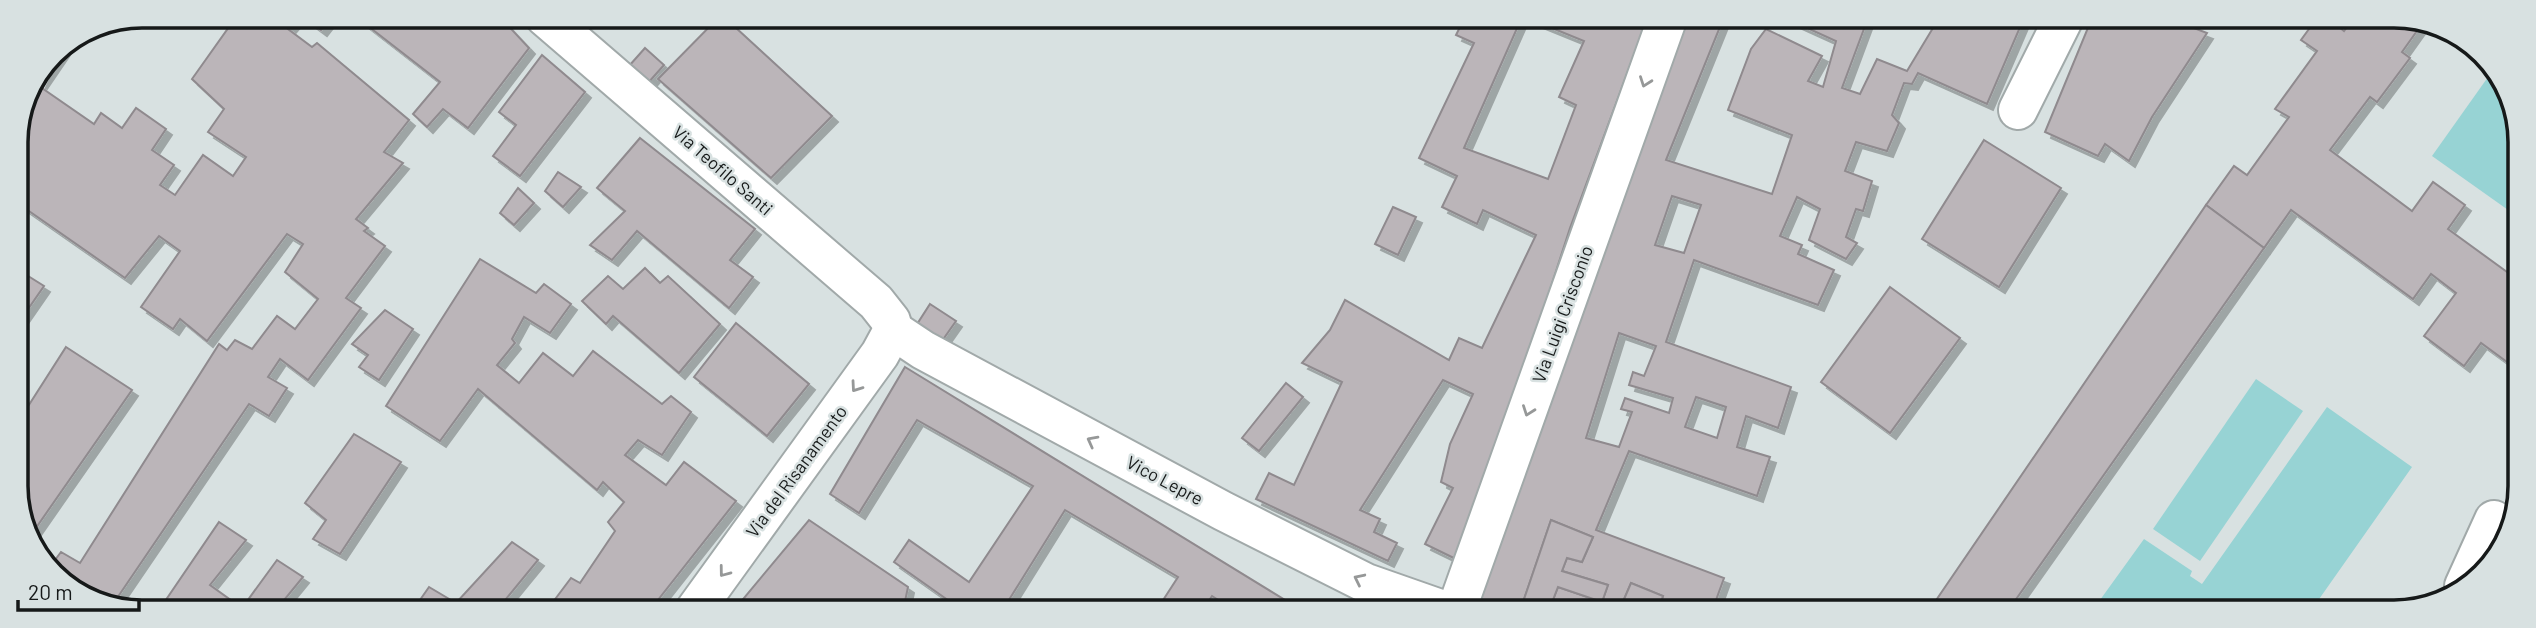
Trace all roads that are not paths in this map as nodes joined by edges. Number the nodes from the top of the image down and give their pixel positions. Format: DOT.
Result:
graph roads {
  1 [pos="558,28"];
  2 [pos="1664,28"];
  3 [pos="2059,28"];
  4 [pos="2018,110"];
  5 [pos="893,330"];
  6 [pos="2494,520"];
  7 [pos="2472,570"];
  8 [pos="702,600"];
  9 [pos="1415,600"];
  10 [pos="1460,600"];
  1 -- 5 [label="street, Via Teofilo Santi"];
  2 -- 10 [label="street, Via Luigi Crisconio, one-way"];
  3 -- 4 [label="street"];
  5 -- 8 [label="street, Via del Risanamento, one-way"];
  9 -- 5 [label="street, Vico Lepre, one-way"];
  6 -- 7 [label="street"];
}
